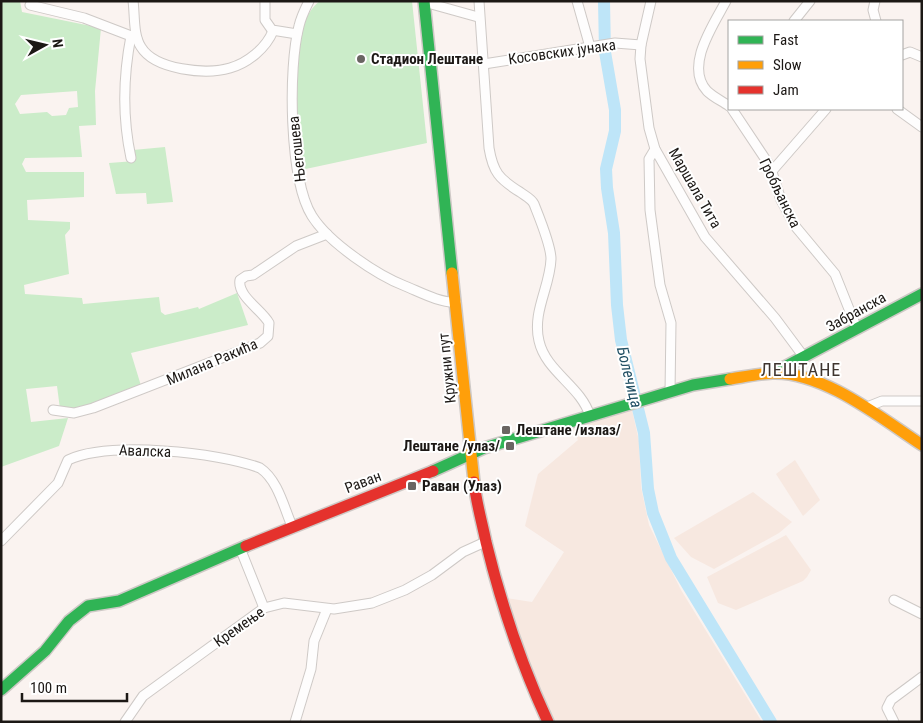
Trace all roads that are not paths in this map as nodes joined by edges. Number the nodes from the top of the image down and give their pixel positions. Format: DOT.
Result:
graph roads {
  1 [pos="133,1"];
  2 [pos="265,1"];
  3 [pos="309,1"];
  4 [pos="478,1"];
  5 [pos="576,1"];
  6 [pos="651,1"];
  7 [pos="726,1"];
  8 [pos="810,1"];
  9 [pos="875,1"];
  10 [pos="424,2"];
  11 [pos="30,5"];
  12 [pos="478,16"];
  13 [pos="795,20"];
  14 [pos="876,20"];
  15 [pos="273,31"];
  16 [pos="297,34"];
  17 [pos="134,37"];
  18 [pos="641,45"];
  19 [pos="590,47"];
  20 [pos="903,55"];
  21 [pos="922,57"];
  22 [pos="484,64"];
  23 [pos="728,105"];
  24 [pos="733,110"];
  25 [pos="825,110"];
  26 [pos="898,110"];
  27 [pos="922,128"];
  28 [pos="655,149"];
  29 [pos="131,158"];
  30 [pos="772,171"];
  31 [pos="327,234"];
  32 [pos="922,294"];
  33 [pos="456,302"];
  34 [pos="857,329"];
  35 [pos="804,358"];
  36 [pos="772,373"];
  37 [pos="821,383"];
  38 [pos="670,392"];
  39 [pos="922,401"];
  40 [pos="867,408"];
  41 [pos="53,410"];
  42 [pos="590,416"];
  43 [pos="922,445"];
  44 [pos="472,453"];
  45 [pos="292,526"];
  46 [pos="1,541"];
  47 [pos="485,542"];
  48 [pos="240,548"];
  49 [pos="894,600"];
  50 [pos="264,608"];
  51 [pos="327,608"];
  52 [pos="922,614"];
  53 [pos="922,677"];
  54 [pos="1,690"];
  55 [pos="125,722"];
  56 [pos="295,722"];
  57 [pos="548,722"];
  58 [pos="894,722"];
  1 -- 17 [label="street"];
  2 -- 15 [label="street"];
  3 -- 16 [label="street, Његошева"];
  4 -- 12 [label="street"];
  5 -- 19 [label="street"];
  6 -- 18 [label="street, Маршала Тита"];
  7 -- 23 [label="street, Гробљанска"];
  8 -- 13 [label="street"];
  9 -- 14 [label="street"];
  10 -- 12 [label="street"];
  10 -- 33 [label="street, Кружни пут"];
  11 -- 17 [label="street"];
  12 -- 22 [label="street"];
  15 -- 16 [label="street"];
  15 -- 17 [label="street"];
  16 -- 31 [label="street, Његошева"];
  17 -- 29 [label="street"];
  18 -- 19 [label="street, Косовских јунака"];
  18 -- 28 [label="street, Маршала Тита"];
  19 -- 22 [label="street, Косовских јунака"];
  20 -- 21 [label="street"];
  22 -- 42 [label="street"];
  24 -- 30 [label="street, Гробљанска"];
  25 -- 30 [label="street"];
  26 -- 27 [label="street"];
  28 -- 35 [label="street, Маршала Тита"];
  28 -- 38 [label="street"];
  30 -- 34 [label="street, Гробљанска"];
  31 -- 33 [label="street, Његошева"];
  31 -- 41 [label="street, Милана Ракића"];
  32 -- 34 [label="street, Забранска"];
  33 -- 44 [label="street, Кружни пут"];
  34 -- 35 [label="street, Забранска"];
  35 -- 36 [label="street, Раван"];
  35 -- 37 [label="street"];
  36 -- 37 [label="street, Раван"];
  36 -- 38 [label="street, Раван"];
  37 -- 40 [label="street"];
  38 -- 42 [label="street, Раван"];
  39 -- 40 [label="street"];
  40 -- 43 [label="street"];
  42 -- 44 [label="street, Раван"];
  44 -- 45 [label="street, Раван"];
  44 -- 47 [label="street, Кружни пут"];
  45 -- 46 [label="street, Авалска"];
  45 -- 48 [label="street, Раван"];
  47 -- 51 [label="street, Кремење"];
  47 -- 57 [label="street, Кружни пут"];
  48 -- 50 [label="street"];
  48 -- 54 [label="street, Раван"];
  49 -- 52 [label="street"];
  50 -- 51 [label="street, Кремење"];
  50 -- 55 [label="street, Кремење"];
  51 -- 56 [label="street"];
  53 -- 58 [label="street"];
}
